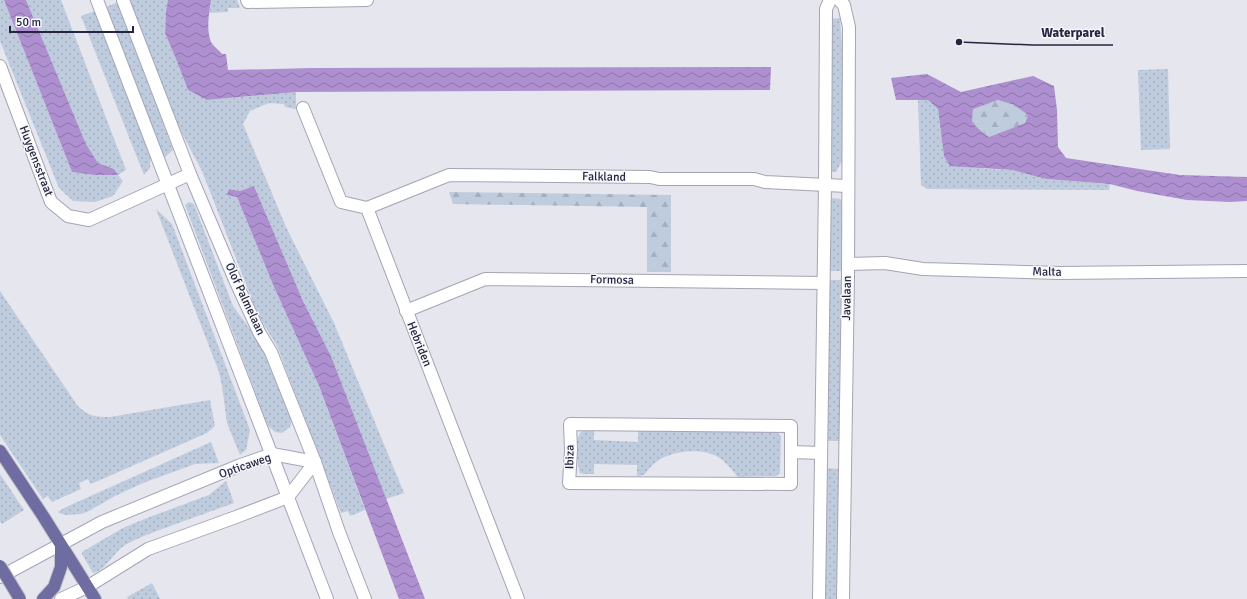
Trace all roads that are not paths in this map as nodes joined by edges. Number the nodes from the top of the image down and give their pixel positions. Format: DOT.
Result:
graph roads {
  1 [pos="97,0"];
  2 [pos="123,0"];
  3 [pos="247,0"];
  4 [pos="367,0"];
  5 [pos="830,0"];
  6 [pos="839,0"];
  7 [pos="0,66"];
  8 [pos="303,108"];
  9 [pos="190,174"];
  10 [pos="167,184"];
  11 [pos="825,184"];
  12 [pos="847,186"];
  13 [pos="367,208"];
  14 [pos="848,264"];
  15 [pos="1247,271"];
  16 [pos="823,283"];
  17 [pos="406,311"];
  18 [pos="0,451"];
  19 [pos="791,452"];
  20 [pos="822,453"];
  21 [pos="272,454"];
  22 [pos="315,462"];
  23 [pos="288,497"];
  24 [pos="61,545"];
  25 [pos="0,566"];
  26 [pos="0,577"];
  27 [pos="87,587"];
  28 [pos="20,599"];
  29 [pos="43,599"];
  30 [pos="61,599"];
  31 [pos="95,599"];
  32 [pos="327,599"];
  33 [pos="365,599"];
  34 [pos="518,599"];
  35 [pos="819,599"];
  36 [pos="843,599"];
  1 -- 10 [label="street"];
  2 -- 9 [label="street, Olof Palmelaan"];
  3 -- 4 [label="street"];
  5 -- 11 [label="street, Javalaan"];
  6 -- 12 [label="street, Javalaan"];
  7 -- 10 [label="street, Huygensstraat"];
  8 -- 13 [label="street"];
  9 -- 10 [label="street, Huygensstraat"];
  9 -- 22 [label="street, Olof Palmelaan"];
  10 -- 21 [label="street"];
  11 -- 12 [label="street, Falkland"];
  11 -- 13 [label="street, Falkland"];
  11 -- 16 [label="street, Javalaan"];
  12 -- 14 [label="street, Javalaan"];
  13 -- 17 [label="street, Hebriden"];
  14 -- 15 [label="street, Malta"];
  14 -- 36 [label="street, Javalaan"];
  16 -- 17 [label="street, Formosa"];
  16 -- 20 [label="street, Javalaan"];
  17 -- 34 [label="street, Hebriden"];
  18 -- 24 [label="main road"];
  19 -- 19 [label="street, Ibiza"];
  19 -- 20 [label="street"];
  20 -- 35 [label="street, Javalaan"];
  21 -- 22 [label="street, Opticaweg"];
  21 -- 23 [label="street"];
  21 -- 24 [label="street, Opticaweg"];
  22 -- 23 [label="street"];
  22 -- 33 [label="street, Olof Palmelaan"];
  23 -- 27 [label="street"];
  23 -- 32 [label="street"];
  24 -- 26 [label="street, Opticaweg"];
  24 -- 27 [label="main road"];
  24 -- 29 [label="main road"];
  25 -- 28 [label="main road, bridge"];
  27 -- 30 [label="street"];
  27 -- 31 [label="main road"];
}
